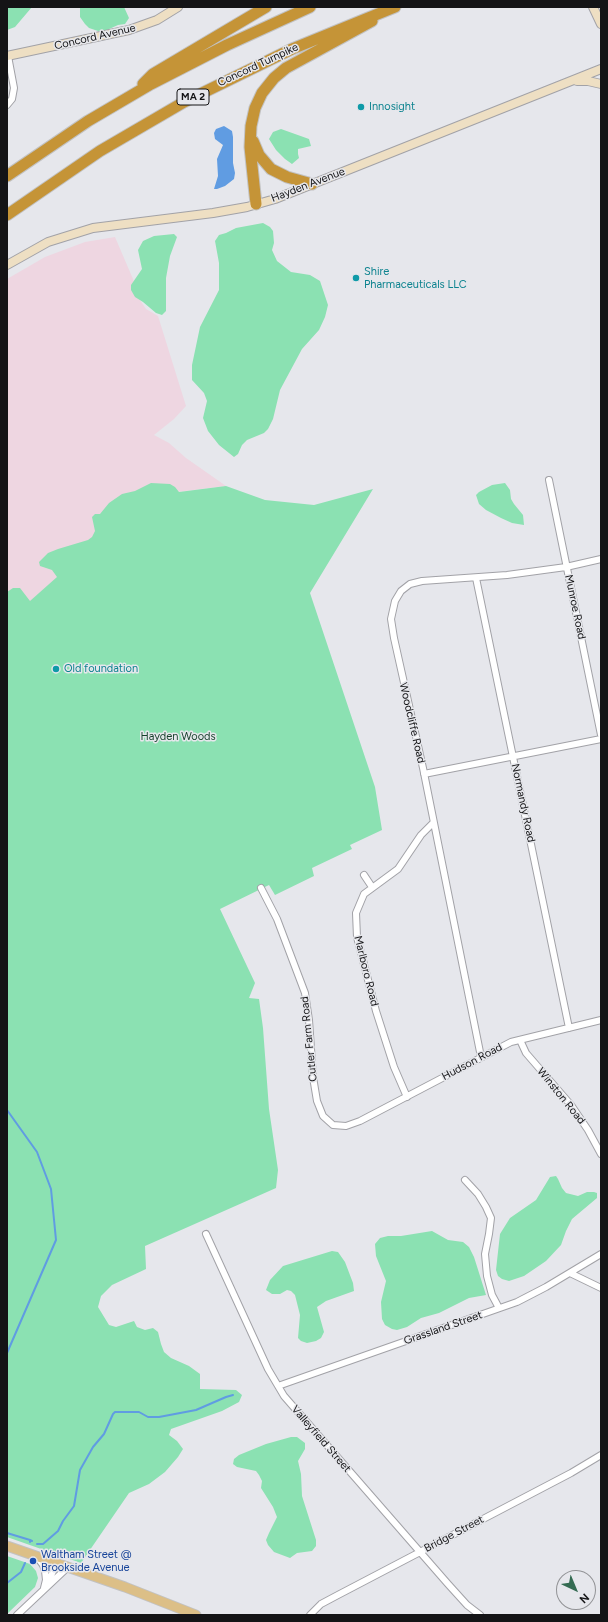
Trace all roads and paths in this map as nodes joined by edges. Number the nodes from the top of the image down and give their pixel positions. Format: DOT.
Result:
graph roads {
  1 [pos="178,7"];
  2 [pos="266,7"];
  3 [pos="310,7"];
  4 [pos="395,7"];
  5 [pos="592,7"];
  6 [pos="601,24"];
  7 [pos="7,56"];
  8 [pos="601,69"];
  9 [pos="568,82"];
  10 [pos="601,84"];
  11 [pos="126,99"];
  12 [pos="7,105"];
  13 [pos="251,137"];
  14 [pos="7,176"];
  15 [pos="312,184"];
  16 [pos="256,204"];
  17 [pos="7,215"];
  18 [pos="7,265"];
  19 [pos="549,480"];
  20 [pos="601,559"];
  21 [pos="566,567"];
  22 [pos="476,578"];
  23 [pos="601,735"];
  24 [pos="601,739"];
  25 [pos="513,757"];
  26 [pos="424,774"];
  27 [pos="433,823"];
  28 [pos="364,874"];
  29 [pos="372,887"];
  30 [pos="261,888"];
  31 [pos="601,1020"];
  32 [pos="569,1028"];
  33 [pos="520,1040"];
  34 [pos="481,1057"];
  35 [pos="407,1097"];
  36 [pos="351,1125"];
  37 [pos="601,1154"];
  38 [pos="465,1180"];
  39 [pos="206,1234"];
  40 [pos="601,1254"];
  41 [pos="570,1273"];
  42 [pos="601,1288"];
  43 [pos="499,1308"];
  44 [pos="278,1386"];
  45 [pos="601,1455"];
  46 [pos="7,1546"];
  47 [pos="420,1552"];
  48 [pos="36,1556"];
  49 [pos="57,1563"];
  50 [pos="68,1567"];
  51 [pos="42,1591"];
  52 [pos="17,1615"];
  53 [pos="196,1615"];
  54 [pos="310,1615"];
  55 [pos="480,1615"];
  1 -- 7 [label="street, Concord Avenue"];
  2 -- 11 [label="highway"];
  3 -- 11 [label="highway"];
  4 -- 13 [label="highway"];
  4 -- 17 [label="highway, Concord Turnpike / MA 2"];
  5 -- 6 [label="street"];
  7 -- 12 [label="street"];
  8 -- 9 [label="street, Hayden Avenue"];
  9 -- 10 [label="street"];
  9 -- 15 [label="street, Hayden Avenue"];
  11 -- 14 [label="highway"];
  13 -- 15 [label="highway"];
  13 -- 16 [label="highway"];
  15 -- 16 [label="street, Hayden Avenue"];
  16 -- 18 [label="street, Hayden Avenue"];
  19 -- 21 [label="street, Munroe Road"];
  20 -- 21 [label="street, Woodcliffe Road"];
  21 -- 22 [label="street, Woodcliffe Road"];
  21 -- 23 [label="street, Munroe Road"];
  22 -- 25 [label="street, Normandy Road"];
  22 -- 26 [label="street, Woodcliffe Road"];
  24 -- 25 [label="street"];
  25 -- 26 [label="street"];
  25 -- 32 [label="street, Normandy Road"];
  26 -- 27 [label="street, Woodcliffe Road"];
  27 -- 29 [label="street, Marlboro Road"];
  27 -- 34 [label="street, Woodcliffe Road"];
  28 -- 29 [label="street"];
  29 -- 35 [label="street, Marlboro Road"];
  30 -- 36 [label="street, Cutler Farm Road"];
  31 -- 32 [label="street, Hudson Road"];
  32 -- 33 [label="street, Hudson Road"];
  33 -- 34 [label="street, Hudson Road"];
  33 -- 37 [label="street, Winston Road"];
  34 -- 35 [label="street, Hudson Road"];
  35 -- 36 [label="street, Hudson Road"];
  38 -- 43 [label="street"];
  39 -- 44 [label="street, Valleyfield Street"];
  40 -- 41 [label="street, Grassland Street"];
  41 -- 42 [label="street"];
  41 -- 43 [label="street, Grassland Street"];
  43 -- 44 [label="street, Grassland Street"];
  44 -- 47 [label="street, Valleyfield Street"];
  45 -- 47 [label="street, Bridge Street"];
  46 -- 48 [label="main road"];
  47 -- 54 [label="street, Bridge Street"];
  47 -- 55 [label="street, Valleyfield Street"];
  48 -- 49 [label="main road"];
  48 -- 51 [label="street"];
  49 -- 50 [label="main road"];
  49 -- 51 [label="street"];
  50 -- 51 [label="street"];
  50 -- 53 [label="main road"];
  51 -- 52 [label="street"];
}
